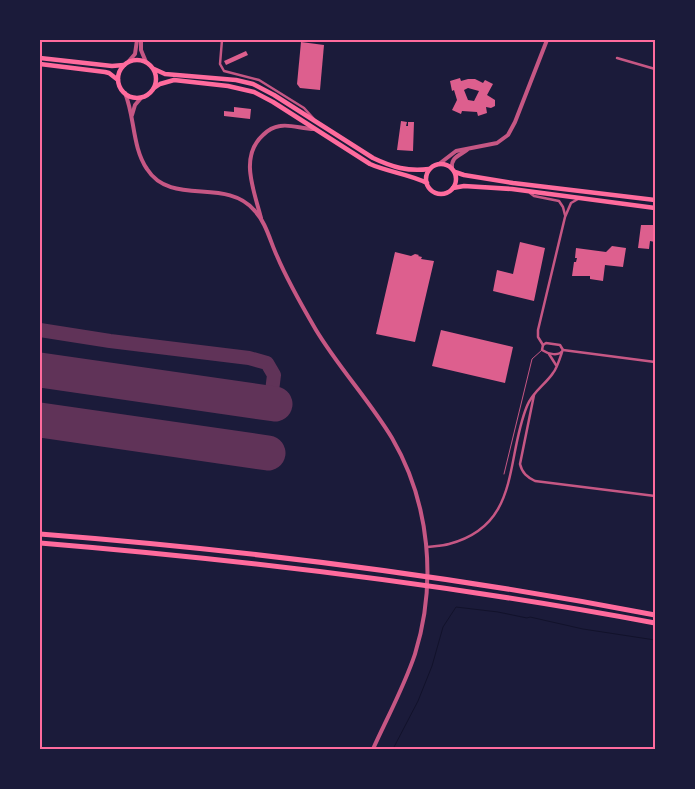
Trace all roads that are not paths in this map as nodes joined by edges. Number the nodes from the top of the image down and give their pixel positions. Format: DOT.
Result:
graph roads {
  1 [pos="139,40"];
  2 [pos="222,40"];
  3 [pos="547,40"];
  4 [pos="40,58"];
  5 [pos="617,58"];
  6 [pos="128,62"];
  7 [pos="146,62"];
  8 [pos="40,64"];
  9 [pos="124,65"];
  10 [pos="154,69"];
  11 [pos="655,69"];
  12 [pos="118,80"];
  13 [pos="154,88"];
  14 [pos="124,93"];
  15 [pos="141,98"];
  16 [pos="131,117"];
  17 [pos="316,122"];
  18 [pos="314,129"];
  19 [pos="467,150"];
  20 [pos="439,164"];
  21 [pos="430,169"];
  22 [pos="454,170"];
  23 [pos="426,183"];
  24 [pos="453,188"];
  25 [pos="528,191"];
  26 [pos="580,198"];
  27 [pos="655,200"];
  28 [pos="655,208"];
  29 [pos="565,217"];
  30 [pos="261,220"];
  31 [pos="543,345"];
  32 [pos="542,350"];
  33 [pos="563,351"];
  34 [pos="550,354"];
  35 [pos="655,362"];
  36 [pos="556,365"];
  37 [pos="535,393"];
  38 [pos="504,474"];
  39 [pos="655,496"];
  40 [pos="40,534"];
  41 [pos="40,542"];
  42 [pos="427,547"];
  43 [pos="655,615"];
  44 [pos="655,623"];
  45 [pos="372,749"];
  1 -- 6 [label="street"];
  1 -- 7 [label="street"];
  2 -- 17 [label="street"];
  3 -- 19 [label="street"];
  4 -- 9 [label="main road"];
  5 -- 11 [label="street"];
  6 -- 7 [label="main road"];
  6 -- 9 [label="main road"];
  7 -- 10 [label="main road"];
  8 -- 12 [label="main road"];
  9 -- 12 [label="main road"];
  10 -- 13 [label="main road"];
  10 -- 17 [label="main road"];
  12 -- 14 [label="main road"];
  13 -- 15 [label="main road"];
  13 -- 18 [label="main road"];
  14 -- 15 [label="main road"];
  14 -- 16 [label="street"];
  15 -- 16 [label="street"];
  16 -- 30 [label="street"];
  17 -- 21 [label="main road"];
  18 -- 23 [label="main road"];
  18 -- 30 [label="street"];
  19 -- 20 [label="street"];
  19 -- 22 [label="street"];
  20 -- 21 [label="main road"];
  20 -- 22 [label="main road"];
  21 -- 23 [label="main road"];
  22 -- 24 [label="main road"];
  22 -- 27 [label="main road"];
  23 -- 24 [label="main road"];
  24 -- 25 [label="main road"];
  25 -- 26 [label="main road"];
  25 -- 29 [label="street"];
  26 -- 28 [label="main road"];
  26 -- 29 [label="street"];
  29 -- 31 [label="street"];
  30 -- 42 [label="street"];
  31 -- 32 [label="street"];
  31 -- 33 [label="street"];
  32 -- 34 [label="street"];
  32 -- 38 [label="lane"];
  33 -- 34 [label="street"];
  33 -- 35 [label="street"];
  33 -- 36 [label="street"];
  34 -- 36 [label="street"];
  36 -- 37 [label="street"];
  37 -- 39 [label="street"];
  37 -- 42 [label="street"];
  40 -- 43 [label="highway"];
  41 -- 44 [label="highway"];
  42 -- 45 [label="street"];
}
